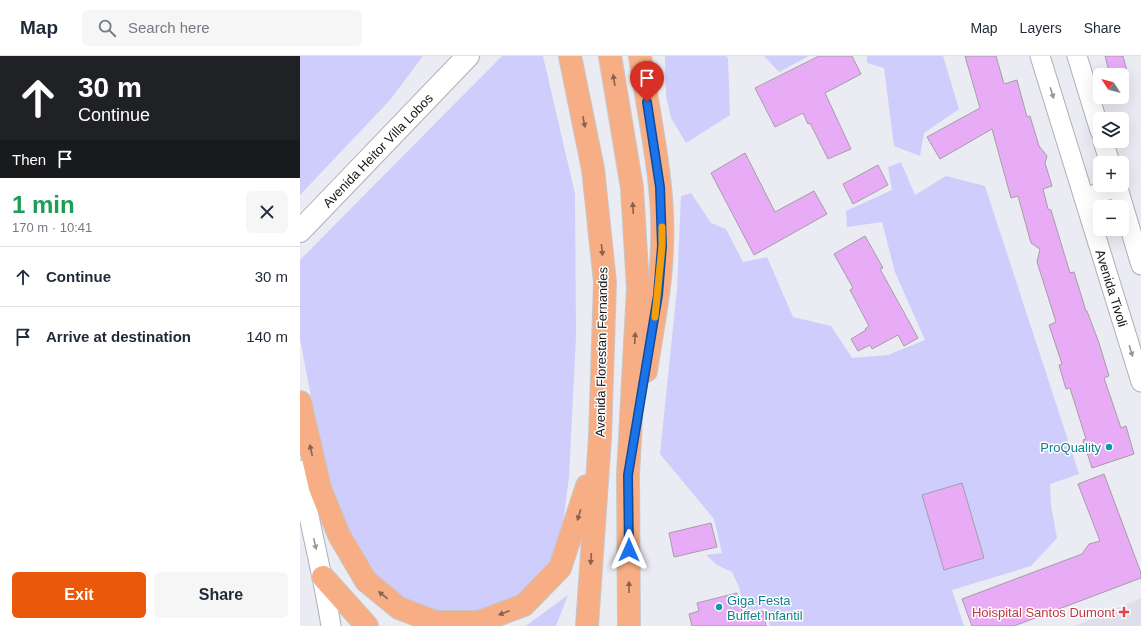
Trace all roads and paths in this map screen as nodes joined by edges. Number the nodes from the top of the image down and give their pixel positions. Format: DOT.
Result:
graph roads {
  1 [pos="570,56"];
  2 [pos="610,56"];
  3 [pos="640,56"];
  4 [pos="1040,56"];
  5 [pos="1077,56"];
  6 [pos="461,63"];
  7 [pos="1094,112"];
  8 [pos="1100,192"];
  9 [pos="1119,192"];
  10 [pos="1084,198"];
  11 [pos="300,231"];
  12 [pos="1141,265"];
  13 [pos="1141,382"];
  14 [pos="300,402"];
  15 [pos="600,436"];
  16 [pos="300,470"];
  17 [pos="628,475"];
  18 [pos="323,577"];
  19 [pos="331,626"];
  20 [pos="367,626"];
  21 [pos="587,626"];
  22 [pos="629,626"];
  1 -- 15 [label="highway, Avenida Florestan Fernandes, one-way"];
  17 -- 2 [label="highway, one-way"];
  3 -- 17 [label="highway"];
  4 -- 10 [label="street, Avenida Tivoli, one-way"];
  5 -- 7 [label="street"];
  6 -- 11 [label="street, Avenida Heitor Villa Lobos"];
  8 -- 10 [label="street"];
  9 -- 12 [label="street"];
  10 -- 13 [label="street, Avenida Tivoli, one-way"];
  15 -- 14 [label="highway, one-way"];
  15 -- 21 [label="highway, Avenida Florestan Fernandes, one-way"];
  16 -- 18 [label="street, one-way"];
  22 -- 17 [label="highway, one-way"];
  18 -- 19 [label="street"];
  18 -- 20 [label="highway"];
}
